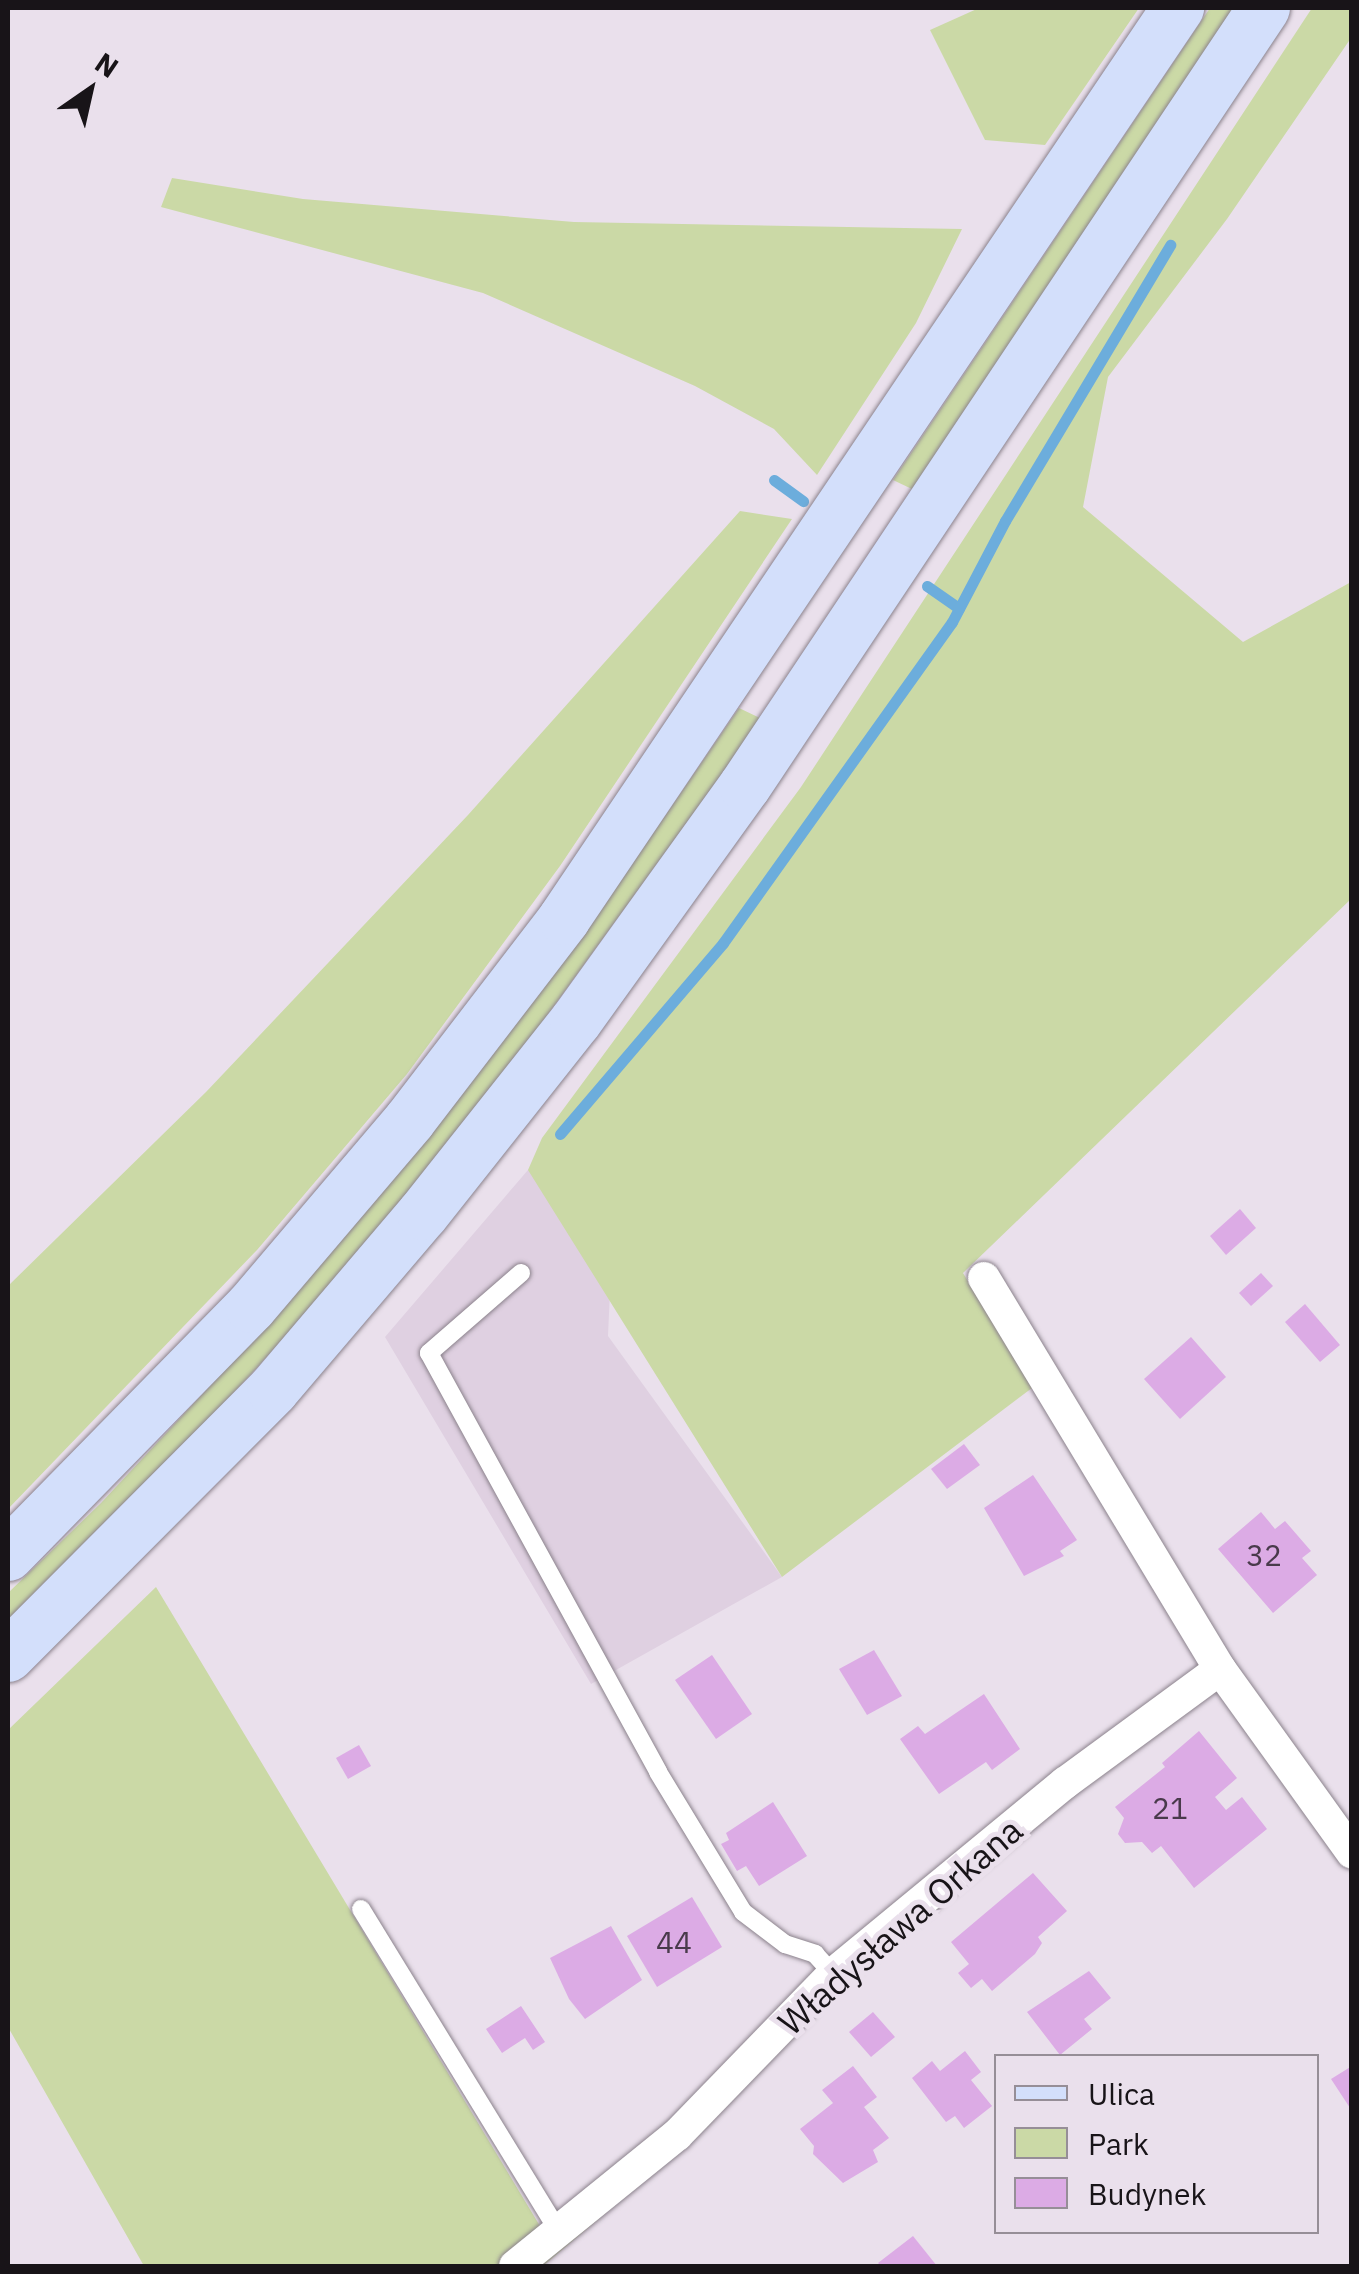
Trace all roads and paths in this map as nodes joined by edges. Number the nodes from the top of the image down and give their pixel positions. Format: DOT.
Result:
graph roads {
  1 [pos="1178,8"];
  2 [pos="1264,8"];
  3 [pos="521,1273"];
  4 [pos="984,1278"];
  5 [pos="8,1556"];
  6 [pos="8,1656"];
  7 [pos="1220,1669"];
  8 [pos="1352,1854"];
  9 [pos="361,1909"];
  10 [pos="833,1974"];
  11 [pos="554,2235"];
  12 [pos="514,2266"];
  1 -- 5 [label="main road"];
  2 -- 6 [label="main road"];
  3 -- 10 [label="lane"];
  4 -- 7 [label="street"];
  7 -- 8 [label="street"];
  7 -- 10 [label="street, Władysława Orkana"];
  9 -- 11 [label="lane"];
  10 -- 11 [label="street, Władysława Orkana"];
  11 -- 12 [label="street, Władysława Orkana"];
}
